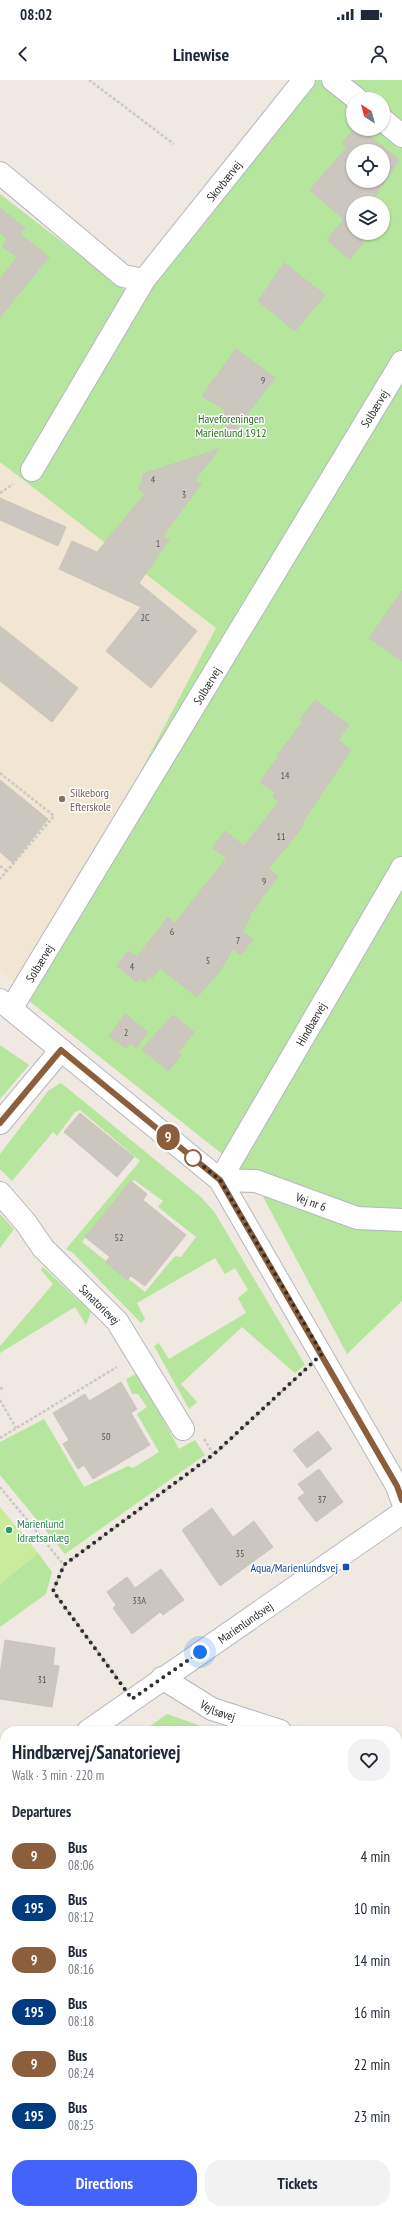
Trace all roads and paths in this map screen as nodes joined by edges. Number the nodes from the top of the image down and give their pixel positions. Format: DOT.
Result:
graph roads {
  1 [pos="89,80"];
  2 [pos="304,80"];
  3 [pos="333,80"];
  4 [pos="348,92"];
  5 [pos="390,126"];
  6 [pos="402,136"];
  7 [pos="174,144"];
  8 [pos="0,172"];
  9 [pos="144,280"];
  10 [pos="402,362"];
  11 [pos="32,470"];
  12 [pos="0,773"];
  13 [pos="0,866"];
  14 [pos="402,868"];
  15 [pos="7,871"];
  16 [pos="0,879"];
  17 [pos="6,1004"];
  18 [pos="61,1050"];
  19 [pos="0,1123"];
  20 [pos="220,1180"];
  21 [pos="0,1194"];
  22 [pos="402,1220"];
  23 [pos="138,1354"];
  24 [pos="322,1354"];
  25 [pos="4,1387"];
  26 [pos="0,1389"];
  27 [pos="0,1400"];
  28 [pos="16,1428"];
  29 [pos="183,1429"];
  30 [pos="203,1437"];
  31 [pos="0,1438"];
  32 [pos="214,1454"];
  33 [pos="0,1487"];
  34 [pos="402,1500"];
  35 [pos="402,1513"];
  36 [pos="64,1565"];
  37 [pos="162,1678"];
  38 [pos="132,1699"];
  39 [pos="95,1726"];
  40 [pos="265,1726"];
  1 -- 7 [label="path"];
  2 -- 9 [label="street, Skovbærvej"];
  3 -- 4 [label="street"];
  5 -- 6 [label="street"];
  8 -- 9 [label="street"];
  9 -- 11 [label="street, Skovbærvej"];
  10 -- 17 [label="street, Solbærvej"];
  12 -- 15 [label="path"];
  13 -- 15 [label="path"];
  14 -- 20 [label="street, Hindbærvej"];
  15 -- 16 [label="path"];
  17 -- 18 [label="street"];
  18 -- 19 [label="street"];
  18 -- 20 [label="street"];
  20 -- 22 [label="street, Vej nr 6"];
  20 -- 24 [label="street"];
  21 -- 23 [label="street, Sanatorievej"];
  23 -- 28 [label="path"];
  23 -- 29 [label="street, Sanatorievej"];
  24 -- 32 [label="path"];
  24 -- 34 [label="street"];
  25 -- 26 [label="path"];
  27 -- 28 [label="path"];
  28 -- 31 [label="path"];
  30 -- 32 [label="path"];
  32 -- 36 [label="path"];
  33 -- 36 [label="path"];
  35 -- 37 [label="street, Marienlundsvej"];
  36 -- 38 [label="path"];
  37 -- 38 [label="street, Marienlundsvej"];
  37 -- 40 [label="street, Vejlsøvej"];
  38 -- 39 [label="street, Marienlundsvej"];
}
